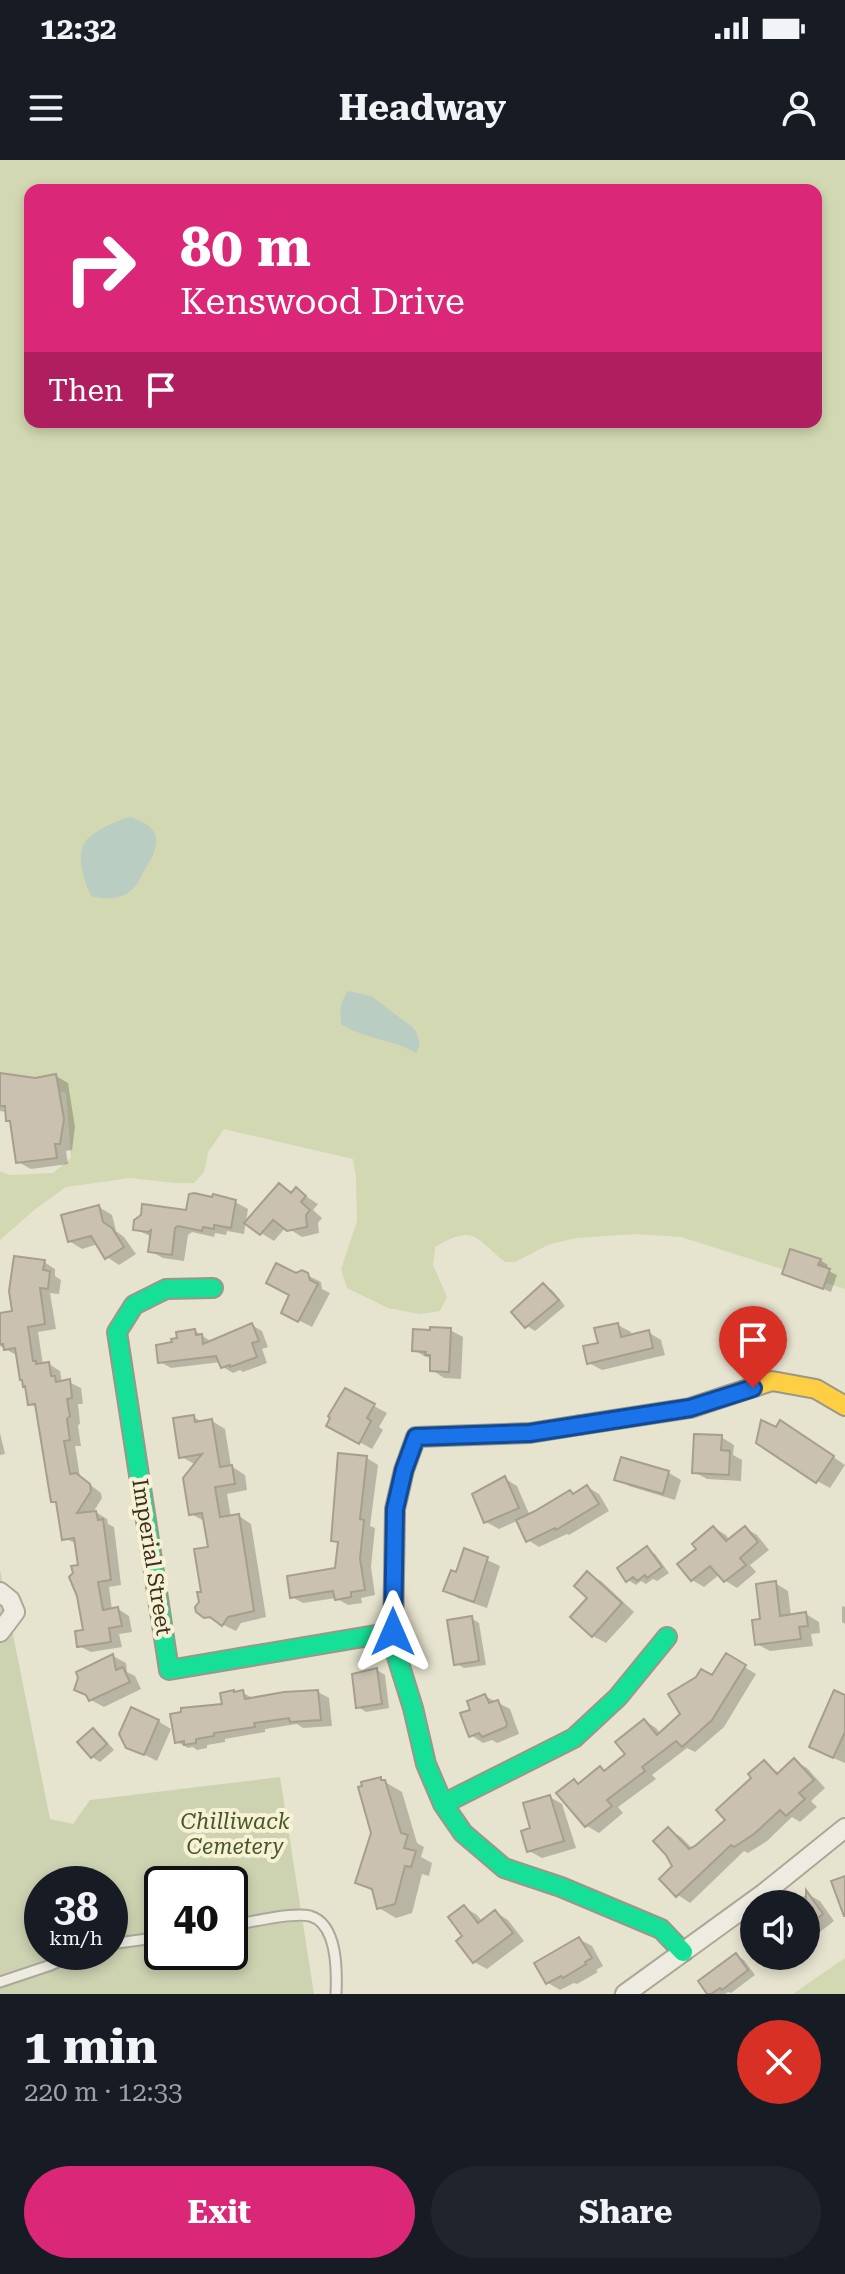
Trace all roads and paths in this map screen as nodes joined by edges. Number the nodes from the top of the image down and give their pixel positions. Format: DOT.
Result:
graph roads {
  1 [pos="213,1288"];
  2 [pos="845,1406"];
  3 [pos="0,1592"];
  4 [pos="0,1632"];
  5 [pos="393,1632"];
  6 [pos="667,1637"];
  7 [pos="443,1804"];
  8 [pos="845,1828"];
  9 [pos="248,1923"];
  10 [pos="683,1952"];
  11 [pos="36,1970"];
  12 [pos="0,1982"];
  13 [pos="336,1994"];
  14 [pos="625,1994"];
  1 -- 5 [label="street, Imperial Street"];
  2 -- 5 [label="street"];
  3 -- 4 [label="street"];
  5 -- 7 [label="street"];
  6 -- 7 [label="street"];
  7 -- 10 [label="street"];
  8 -- 10 [label="street"];
  9 -- 13 [label="lane"];
  10 -- 14 [label="street"];
  11 -- 12 [label="lane"];
}
